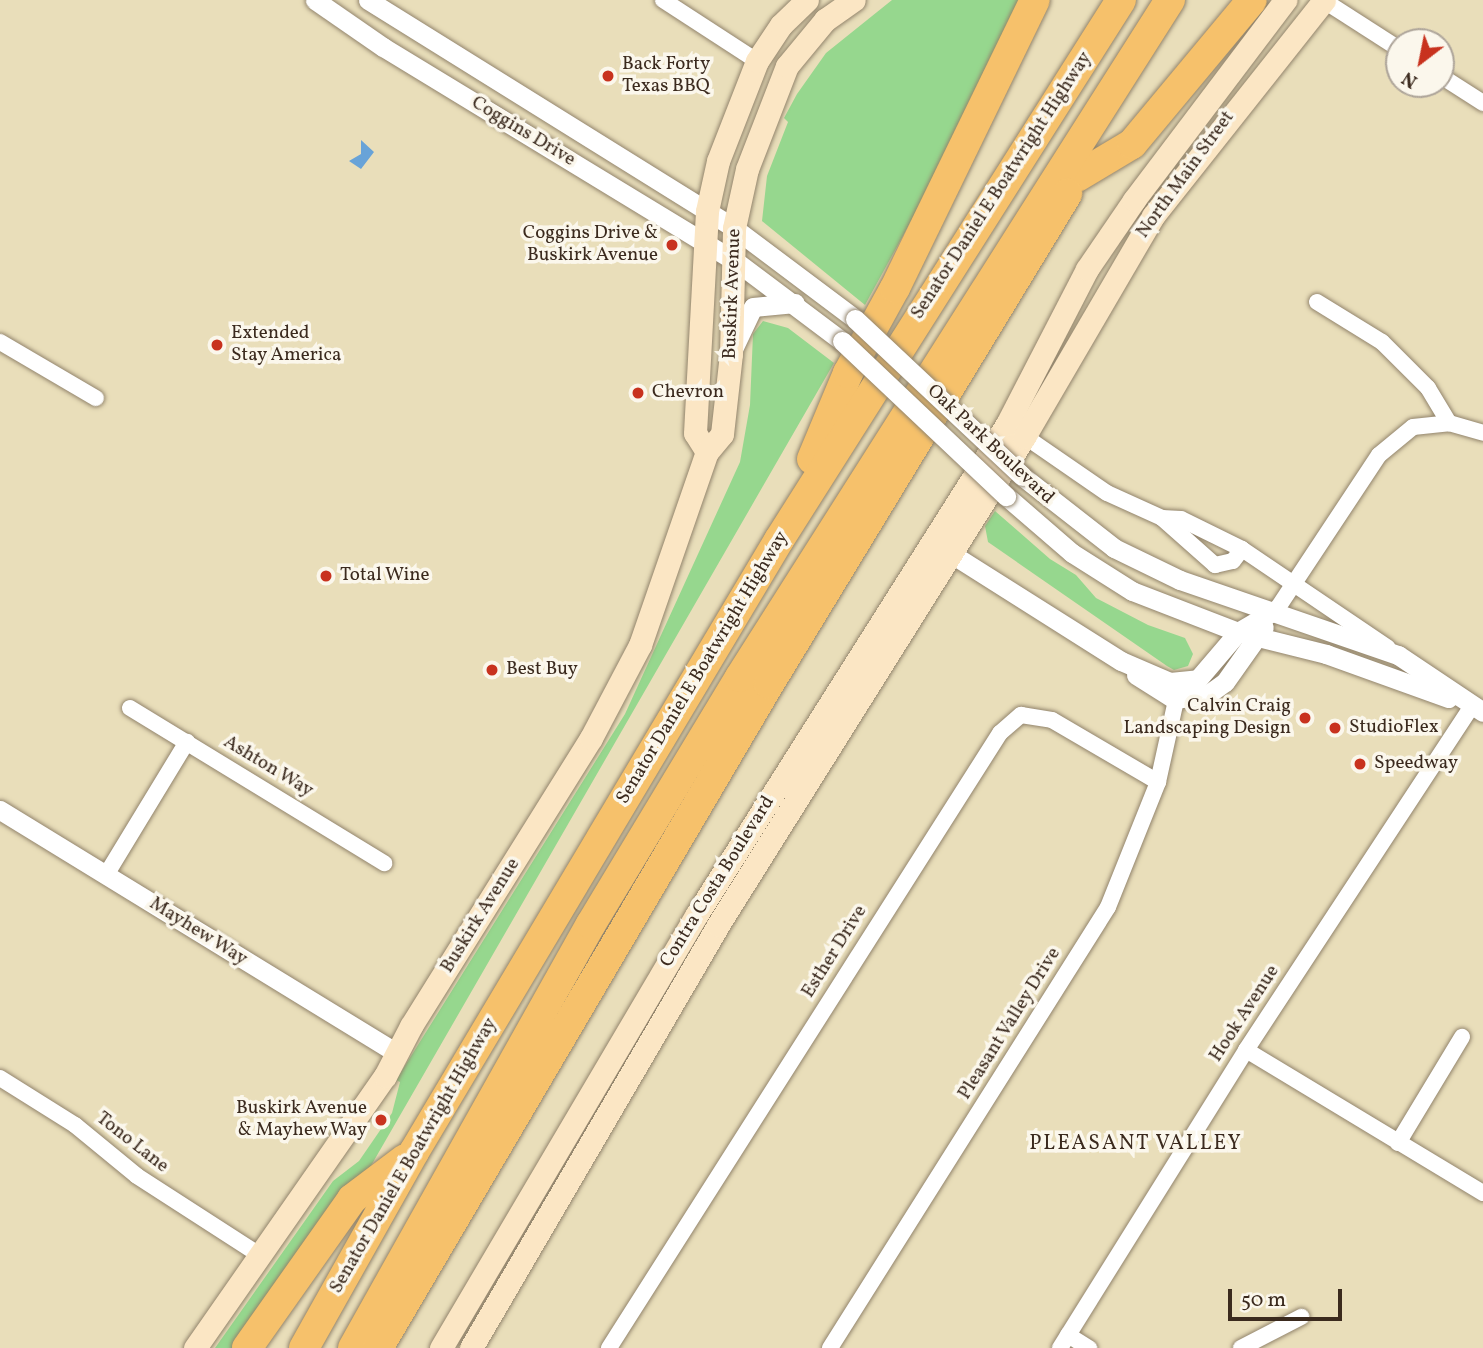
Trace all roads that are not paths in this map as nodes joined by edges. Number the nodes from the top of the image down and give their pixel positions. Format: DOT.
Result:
graph roads {
  1 [pos="315,0"];
  2 [pos="368,0"];
  3 [pos="663,0"];
  4 [pos="807,0"];
  5 [pos="854,0"];
  6 [pos="1035,0"];
  7 [pos="1121,0"];
  8 [pos="1170,0"];
  9 [pos="1193,0"];
  10 [pos="1252,0"];
  11 [pos="1285,0"];
  12 [pos="1324,0"];
  13 [pos="1385,40"];
  14 [pos="757,61"];
  15 [pos="1455,85"];
  16 [pos="1483,103"];
  17 [pos="1077,177"];
  18 [pos="708,211"];
  19 [pos="734,229"];
  20 [pos="706,244"];
  21 [pos="734,260"];
  22 [pos="1317,302"];
  23 [pos="794,303"];
  24 [pos="0,342"];
  25 [pos="731,354"];
  26 [pos="96,398"];
  27 [pos="1449,423"];
  28 [pos="1016,430"];
  29 [pos="1483,433"];
  30 [pos="707,452"];
  31 [pos="1162,519"];
  32 [pos="779,540"];
  33 [pos="929,540"];
  34 [pos="1241,549"];
  35 [pos="950,553"];
  36 [pos="1295,582"];
  37 [pos="1277,609"];
  38 [pos="1238,632"];
  39 [pos="1257,638"];
  40 [pos="1398,655"];
  41 [pos="1121,661"];
  42 [pos="1176,700"];
  43 [pos="130,708"];
  44 [pos="1478,709"];
  45 [pos="187,742"];
  46 [pos="1158,782"];
  47 [pos="0,810"];
  48 [pos="384,863"];
  49 [pos="106,875"];
  50 [pos="1462,1037"];
  51 [pos="1246,1050"];
  52 [pos="397,1054"];
  53 [pos="0,1078"];
  54 [pos="1398,1143"];
  55 [pos="414,1152"];
  56 [pos="1483,1193"];
  57 [pos="261,1256"];
  58 [pos="1301,1317"];
  59 [pos="1064,1342"];
  60 [pos="195,1348"];
  61 [pos="247,1348"];
  62 [pos="304,1348"];
  63 [pos="353,1348"];
  64 [pos="378,1348"];
  65 [pos="441,1348"];
  66 [pos="471,1348"];
  67 [pos="609,1348"];
  68 [pos="831,1348"];
  69 [pos="1089,1348"];
  70 [pos="1241,1348"];
  1 -- 20 [label="street, Coggins Drive"];
  2 -- 18 [label="street, Coggins Drive"];
  3 -- 14 [label="street"];
  4 -- 14 [label="main road, Buskirk Avenue"];
  5 -- 19 [label="main road, Buskirk Avenue"];
  6 -- 32 [label="highway"];
  7 -- 32 [label="highway, Senator Daniel E Boatwright Highway"];
  8 -- 63 [label="highway"];
  9 -- 17 [label="highway"];
  10 -- 17 [label="highway"];
  11 -- 28 [label="main road, North Main Street"];
  12 -- 13 [label="street"];
  12 -- 28 [label="main road, North Main Street"];
  14 -- 18 [label="main road, Buskirk Avenue"];
  15 -- 16 [label="street"];
  17 -- 64 [label="highway"];
  18 -- 19 [label="street, Coggins Drive"];
  18 -- 20 [label="main road, Buskirk Avenue"];
  19 -- 21 [label="main road, Buskirk Avenue"];
  19 -- 37 [label="street, Oak Park Boulevard, bridge"];
  20 -- 21 [label="street, Coggins Drive"];
  20 -- 30 [label="main road, Buskirk Avenue"];
  21 -- 23 [label="street, Oak Park Boulevard"];
  21 -- 25 [label="main road, Buskirk Avenue"];
  22 -- 27 [label="street"];
  23 -- 25 [label="street"];
  23 -- 38 [label="street, Oak Park Boulevard, bridge"];
  24 -- 26 [label="street"];
  25 -- 30 [label="main road, Buskirk Avenue"];
  27 -- 29 [label="street"];
  27 -- 36 [label="street"];
  28 -- 31 [label="street, Oak Park Boulevard"];
  28 -- 33 [label="main road, Contra Costa Boulevard"];
  28 -- 35 [label="main road, Contra Costa Boulevard"];
  30 -- 52 [label="main road, Buskirk Avenue"];
  31 -- 34 [label="street, Oak Park Boulevard"];
  31 -- 34 [label="street, Oak Park Boulevard"];
  32 -- 55 [label="highway, Senator Daniel E Boatwright Highway"];
  33 -- 35 [label="street"];
  33 -- 65 [label="main road, Contra Costa Boulevard"];
  34 -- 36 [label="street, Oak Park Boulevard"];
  35 -- 41 [label="street"];
  35 -- 66 [label="main road, Contra Costa Boulevard"];
  36 -- 37 [label="street"];
  36 -- 40 [label="street, Oak Park Boulevard"];
  37 -- 38 [label="street"];
  37 -- 39 [label="street"];
  37 -- 40 [label="street, Oak Park Boulevard"];
  38 -- 39 [label="street, Oak Park Boulevard"];
  38 -- 41 [label="street"];
  39 -- 42 [label="street"];
  39 -- 44 [label="street, Oak Park Boulevard"];
  40 -- 44 [label="street, Oak Park Boulevard"];
  41 -- 42 [label="street"];
  42 -- 46 [label="street, Pleasant Valley Drive"];
  43 -- 45 [label="street, Ashton Way"];
  44 -- 51 [label="street, Hook Avenue"];
  45 -- 48 [label="street, Ashton Way"];
  45 -- 49 [label="street"];
  46 -- 67 [label="street, Esther Drive"];
  46 -- 68 [label="street, Pleasant Valley Drive"];
  47 -- 49 [label="street, Mayhew Way"];
  49 -- 52 [label="street, Mayhew Way"];
  50 -- 54 [label="street"];
  51 -- 54 [label="street"];
  51 -- 59 [label="street, Hook Avenue"];
  52 -- 57 [label="main road, Buskirk Avenue"];
  53 -- 57 [label="street, Tono Lane"];
  54 -- 56 [label="street"];
  55 -- 61 [label="highway"];
  55 -- 62 [label="highway, Senator Daniel E Boatwright Highway"];
  57 -- 60 [label="main road, Buskirk Avenue"];
  58 -- 70 [label="street"];
  59 -- 69 [label="street"];
}
